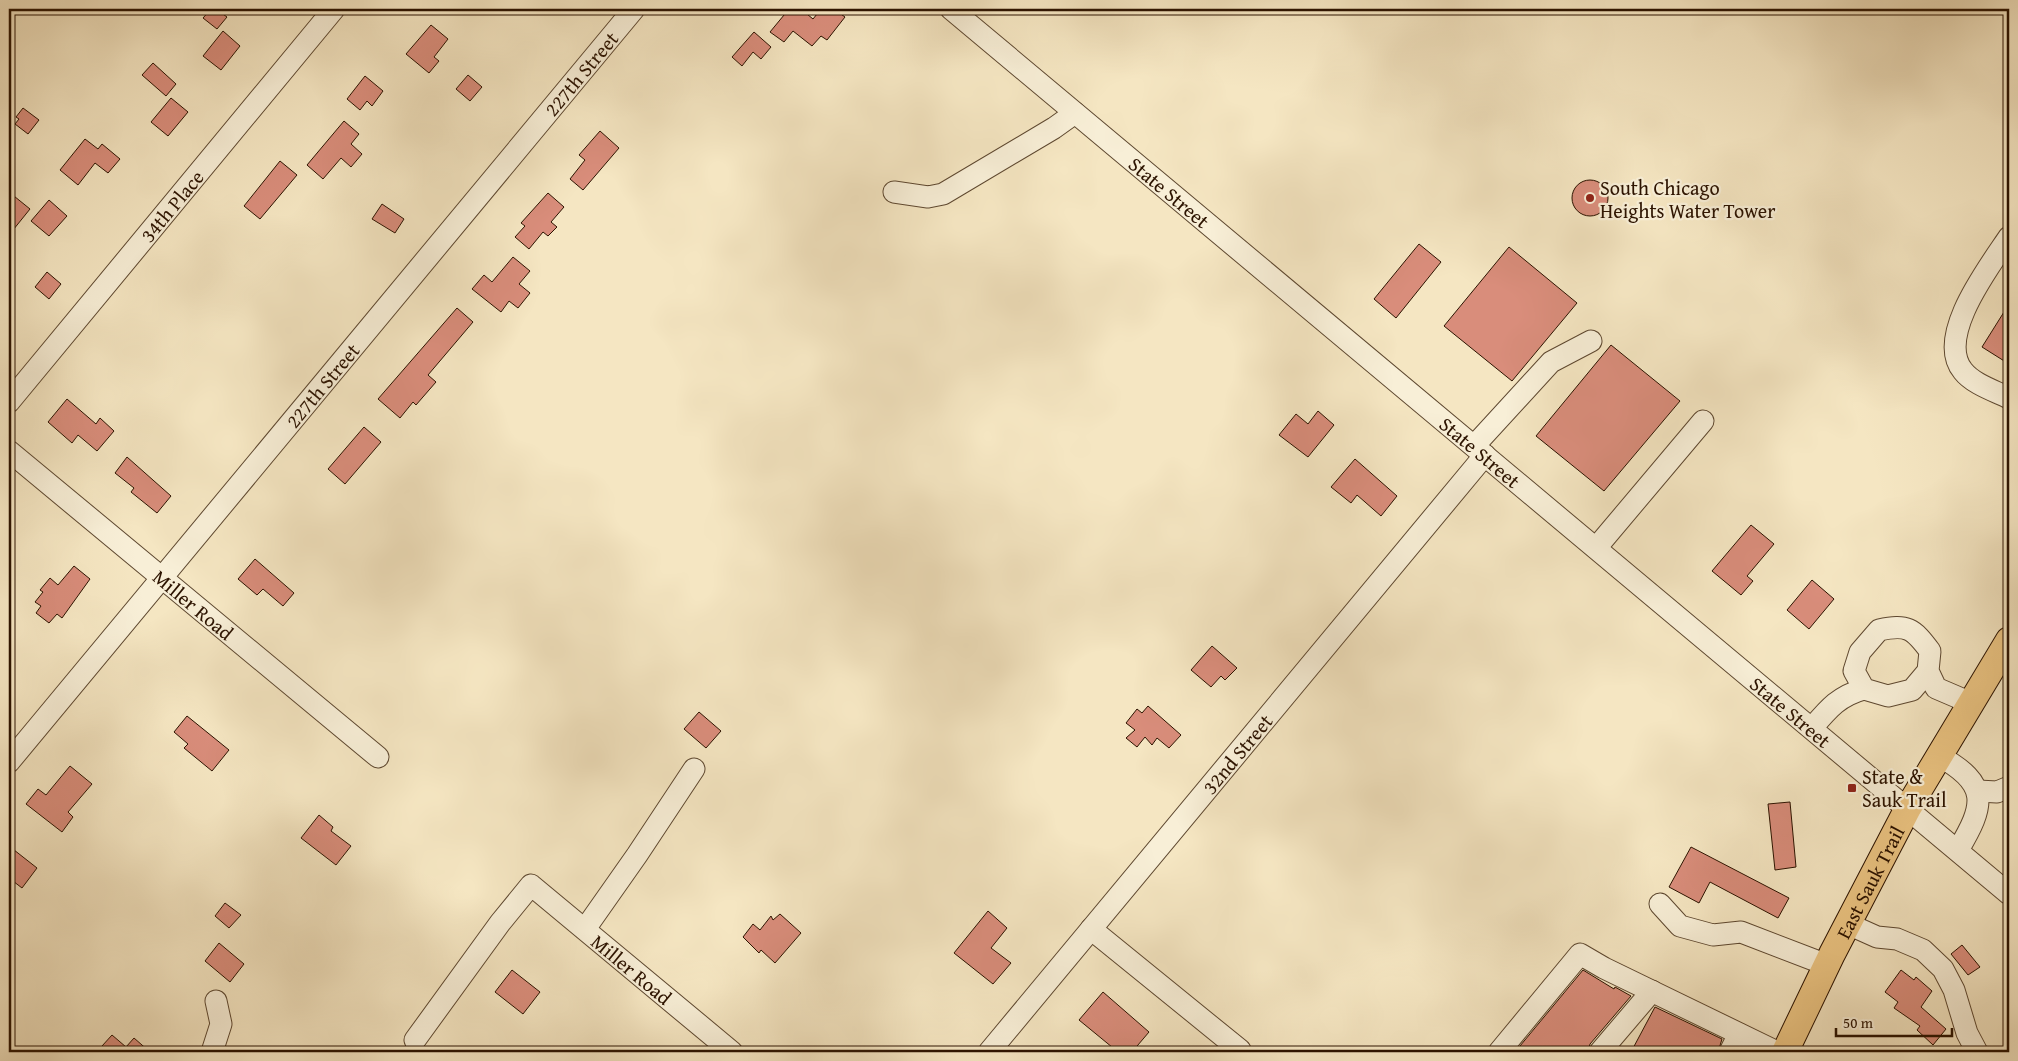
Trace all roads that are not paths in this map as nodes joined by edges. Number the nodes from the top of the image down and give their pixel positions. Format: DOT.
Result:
graph roads {
  1 [pos="334,9"];
  2 [pos="634,9"];
  3 [pos="951,9"];
  4 [pos="1075,113"];
  5 [pos="894,192"];
  6 [pos="2009,237"];
  7 [pos="1591,341"];
  8 [pos="2009,398"];
  9 [pos="9,402"];
  10 [pos="1703,421"];
  11 [pos="1479,450"];
  12 [pos="9,451"];
  13 [pos="1596,548"];
  14 [pos="161,577"];
  15 [pos="2009,640"];
  16 [pos="1928,671"];
  17 [pos="1864,688"];
  18 [pos="1971,703"];
  19 [pos="1812,728"];
  20 [pos="1940,756"];
  21 [pos="378,757"];
  22 [pos="9,762"];
  23 [pos="694,769"];
  24 [pos="2009,787"];
  25 [pos="1978,791"];
  26 [pos="1908,808"];
  27 [pos="1958,850"];
  28 [pos="2009,894"];
  29 [pos="1660,904"];
  30 [pos="1848,924"];
  31 [pos="1091,929"];
  32 [pos="585,930"];
  33 [pos="1827,965"];
  34 [pos="1652,991"];
  35 [pos="216,1001"];
  36 [pos="415,1040"];
  37 [pos="1735,1043"];
  38 [pos="1240,1050"];
  39 [pos="212,1052"];
  40 [pos="732,1052"];
  41 [pos="989,1052"];
  42 [pos="1499,1052"];
  43 [pos="1600,1052"];
  44 [pos="1777,1052"];
  45 [pos="1785,1052"];
  46 [pos="1977,1052"];
  1 -- 9 [label="street, 34th Place"];
  2 -- 14 [label="street, 227th Street"];
  3 -- 4 [label="street, State Street"];
  4 -- 5 [label="street"];
  4 -- 11 [label="street, State Street"];
  6 -- 8 [label="street"];
  7 -- 11 [label="street, 32nd Street"];
  10 -- 13 [label="street"];
  11 -- 13 [label="street, State Street"];
  11 -- 31 [label="street, 32nd Street"];
  12 -- 14 [label="street, Miller Road"];
  13 -- 19 [label="street, State Street"];
  14 -- 21 [label="street, Miller Road"];
  14 -- 22 [label="street, 227th Street"];
  15 -- 18 [label="main road, East Sauk Trail"];
  16 -- 17 [label="street"];
  16 -- 17 [label="street"];
  16 -- 18 [label="street"];
  17 -- 19 [label="street"];
  18 -- 20 [label="main road, East Sauk Trail"];
  19 -- 26 [label="street, State Street"];
  20 -- 25 [label="street"];
  20 -- 26 [label="main road, East Sauk Trail"];
  23 -- 32 [label="street"];
  24 -- 25 [label="street"];
  25 -- 27 [label="street"];
  26 -- 27 [label="street, State Street"];
  26 -- 30 [label="main road, East Sauk Trail"];
  27 -- 28 [label="street, State Street"];
  29 -- 33 [label="street"];
  30 -- 33 [label="main road, East Sauk Trail"];
  30 -- 46 [label="street"];
  31 -- 38 [label="street"];
  31 -- 41 [label="street, 32nd Street"];
  32 -- 36 [label="street, Miller Road"];
  32 -- 40 [label="street, Miller Road"];
  33 -- 45 [label="main road, East Sauk Trail"];
  34 -- 37 [label="street"];
  34 -- 42 [label="street"];
  34 -- 43 [label="street"];
  35 -- 39 [label="street"];
  37 -- 44 [label="street"];
}
